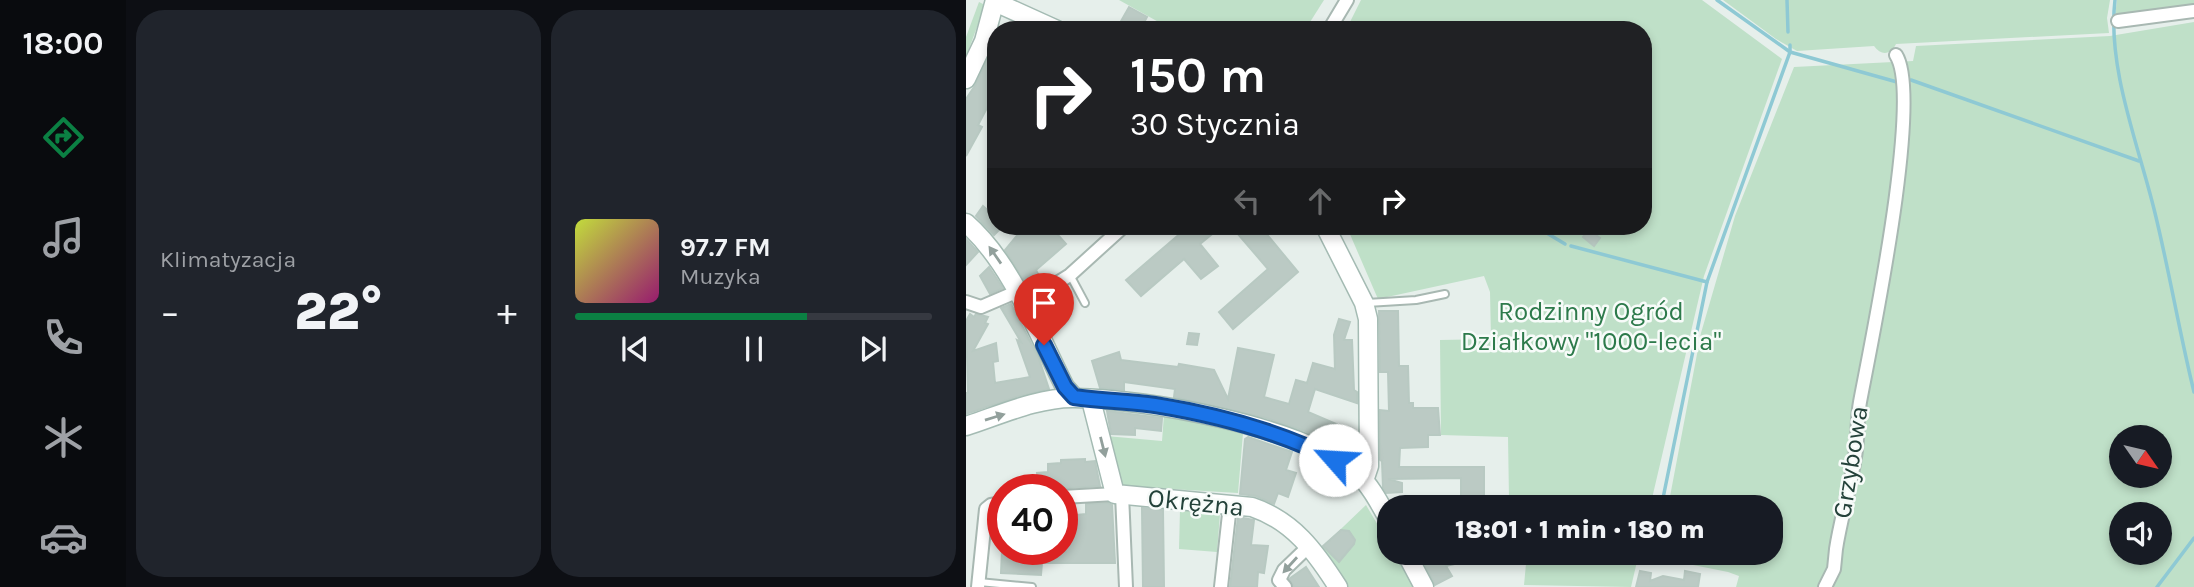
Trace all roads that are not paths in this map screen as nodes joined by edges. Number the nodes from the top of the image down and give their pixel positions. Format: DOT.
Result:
graph roads {
  1 [pos="1347,0"];
  2 [pos="995,1"];
  3 [pos="2194,11"];
  4 [pos="990,21"];
  5 [pos="1038,21"];
  6 [pos="1334,21"];
  7 [pos="2118,22"];
  8 [pos="987,30"];
  9 [pos="1896,55"];
  10 [pos="966,79"];
  11 [pos="966,223"];
  12 [pos="1114,235"];
  13 [pos="1332,235"];
  14 [pos="1070,275"];
  15 [pos="1445,294"];
  16 [pos="1019,298"];
  17 [pos="967,303"];
  18 [pos="1085,303"];
  19 [pos="1364,303"];
  20 [pos="1083,399"];
  21 [pos="966,426"];
  22 [pos="1364,481"];
  23 [pos="1121,494"];
  24 [pos="1078,496"];
  25 [pos="1377,502"];
  26 [pos="1230,505"];
  27 [pos="987,508"];
  28 [pos="1309,546"];
  29 [pos="1412,565"];
  30 [pos="979,585"];
  31 [pos="1032,587"];
  32 [pos="1126,587"];
  33 [pos="1221,587"];
  34 [pos="1284,587"];
  35 [pos="1338,587"];
  36 [pos="1424,587"];
  37 [pos="1825,587"];
  1 -- 6 [label="street"];
  2 -- 4 [label="street"];
  2 -- 5 [label="street"];
  3 -- 7 [label="street"];
  8 -- 10 [label="street"];
  9 -- 37 [label="street, Grzybowa"];
  16 -- 11 [label="street, one-way"];
  12 -- 14 [label="street"];
  13 -- 19 [label="street"];
  14 -- 16 [label="street"];
  14 -- 18 [label="lane"];
  15 -- 19 [label="lane"];
  16 -- 17 [label="street"];
  16 -- 20 [label="street"];
  19 -- 22 [label="street"];
  21 -- 20 [label="street, one-way"];
  20 -- 22 [label="street"];
  20 -- 23 [label="street, one-way"];
  22 -- 25 [label="street"];
  23 -- 24 [label="street, Okrężna"];
  23 -- 26 [label="street, Okrężna"];
  23 -- 32 [label="street"];
  26 -- 28 [label="street, Okrężna"];
  26 -- 33 [label="street"];
  27 -- 30 [label="street"];
  28 -- 34 [label="street, one-way"];
  28 -- 35 [label="street, Okrężna"];
  29 -- 36 [label="street"];
  30 -- 31 [label="lane"];
}
